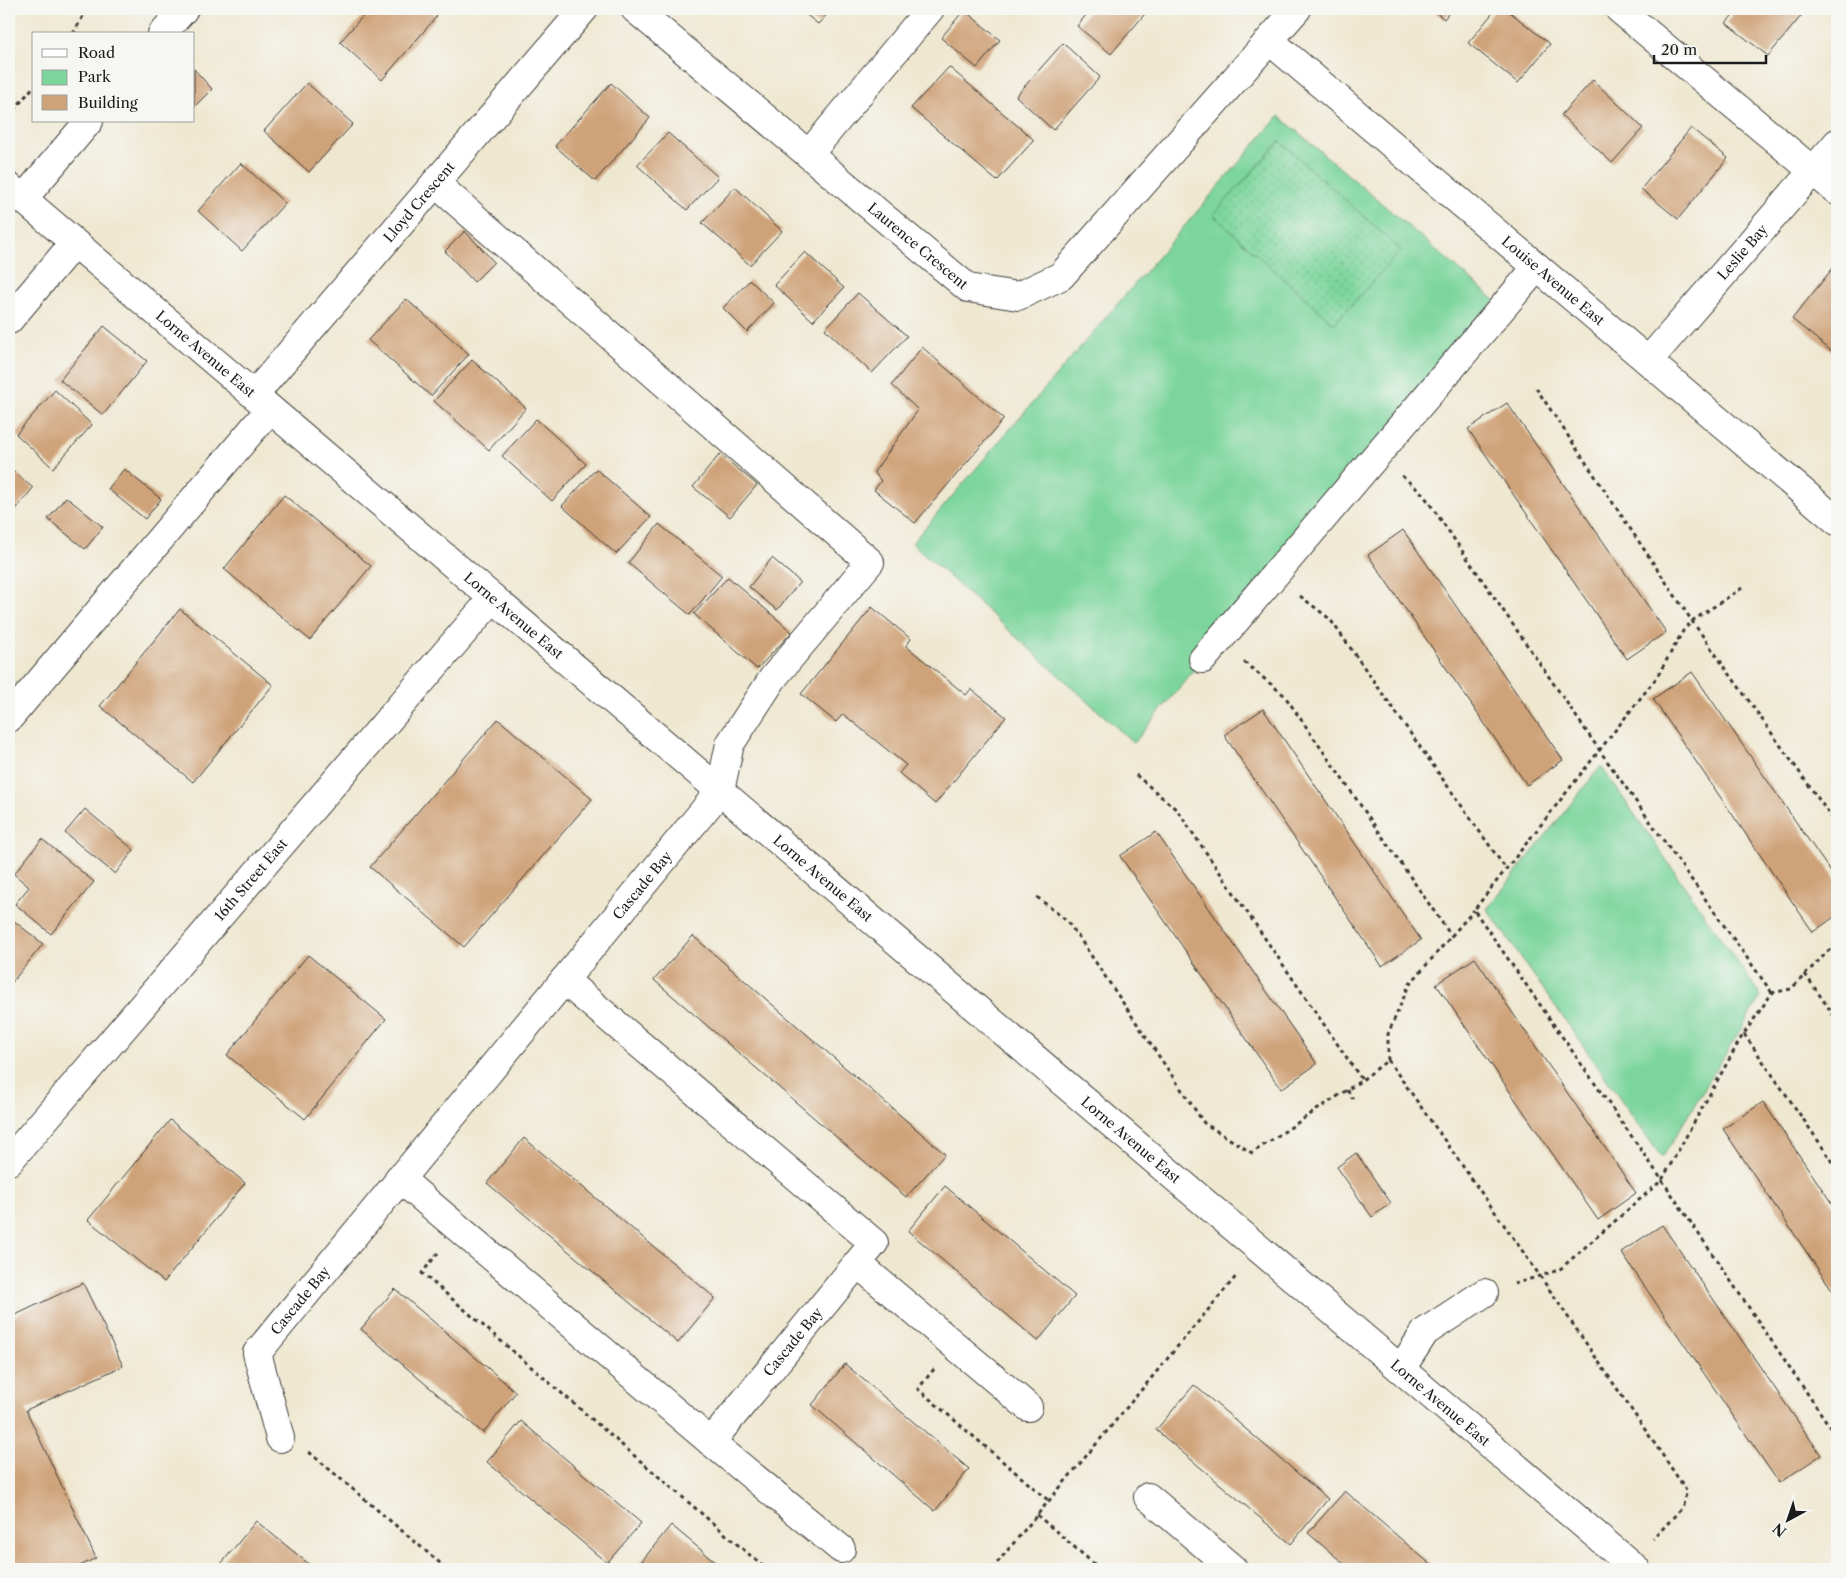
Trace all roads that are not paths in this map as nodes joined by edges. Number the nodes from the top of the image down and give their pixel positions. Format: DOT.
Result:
graph roads {
  1 [pos="184,9"];
  2 [pos="584,9"];
  3 [pos="635,9"];
  4 [pos="930,9"];
  5 [pos="1297,9"];
  6 [pos="1619,9"];
  7 [pos="164,32"];
  8 [pos="1270,41"];
  9 [pos="88,122"];
  10 [pos="1837,143"];
  11 [pos="809,154"];
  12 [pos="1813,170"];
  13 [pos="435,183"];
  14 [pos="1837,191"];
  15 [pos="16,193"];
  16 [pos="74,243"];
  17 [pos="1537,267"];
  18 [pos="9,320"];
  19 [pos="1648,361"];
  20 [pos="262,402"];
  21 [pos="1837,520"];
  22 [pos="493,598"];
  23 [pos="1211,650"];
  24 [pos="9,718"];
  25 [pos="720,791"];
  26 [pos="564,980"];
  27 [pos="9,1161"];
  28 [pos="399,1178"];
  29 [pos="858,1264"];
  30 [pos="1484,1293"];
  31 [pos="1400,1369"];
  32 [pos="1028,1407"];
  33 [pos="280,1438"];
  34 [pos="711,1442"];
  35 [pos="1148,1497"];
  36 [pos="841,1549"];
  37 [pos="1632,1566"];
  38 [pos="1233,1569"];
  1 -- 7 [label="street"];
  2 -- 13 [label="street, Lloyd Crescent"];
  3 -- 11 [label="street, Laurence Crescent"];
  4 -- 11 [label="street"];
  5 -- 8 [label="street, Laurence Crescent"];
  6 -- 12 [label="street"];
  8 -- 11 [label="street, Laurence Crescent"];
  8 -- 17 [label="street, Louise Avenue East"];
  9 -- 15 [label="street"];
  10 -- 12 [label="street, Leslie Bay"];
  12 -- 14 [label="street"];
  12 -- 19 [label="street, Leslie Bay"];
  13 -- 20 [label="street, Lloyd Crescent"];
  13 -- 25 [label="street"];
  15 -- 16 [label="street, Lorne Avenue East"];
  16 -- 18 [label="street"];
  16 -- 20 [label="street, Lorne Avenue East"];
  17 -- 19 [label="street, Louise Avenue East"];
  17 -- 23 [label="street"];
  19 -- 21 [label="street, Louise Avenue East"];
  20 -- 22 [label="street, Lorne Avenue East"];
  20 -- 24 [label="street, Lloyd Crescent"];
  22 -- 25 [label="street, Lorne Avenue East"];
  22 -- 27 [label="street, 16th Street East"];
  25 -- 26 [label="street, Cascade Bay"];
  25 -- 31 [label="street, Lorne Avenue East"];
  26 -- 28 [label="street, Cascade Bay"];
  26 -- 29 [label="street, Cascade Bay"];
  28 -- 33 [label="street, Cascade Bay"];
  28 -- 34 [label="street"];
  29 -- 32 [label="street"];
  29 -- 34 [label="street, Cascade Bay"];
  30 -- 31 [label="street"];
  31 -- 37 [label="street, Lorne Avenue East"];
  34 -- 36 [label="street"];
  35 -- 38 [label="street"];
}
